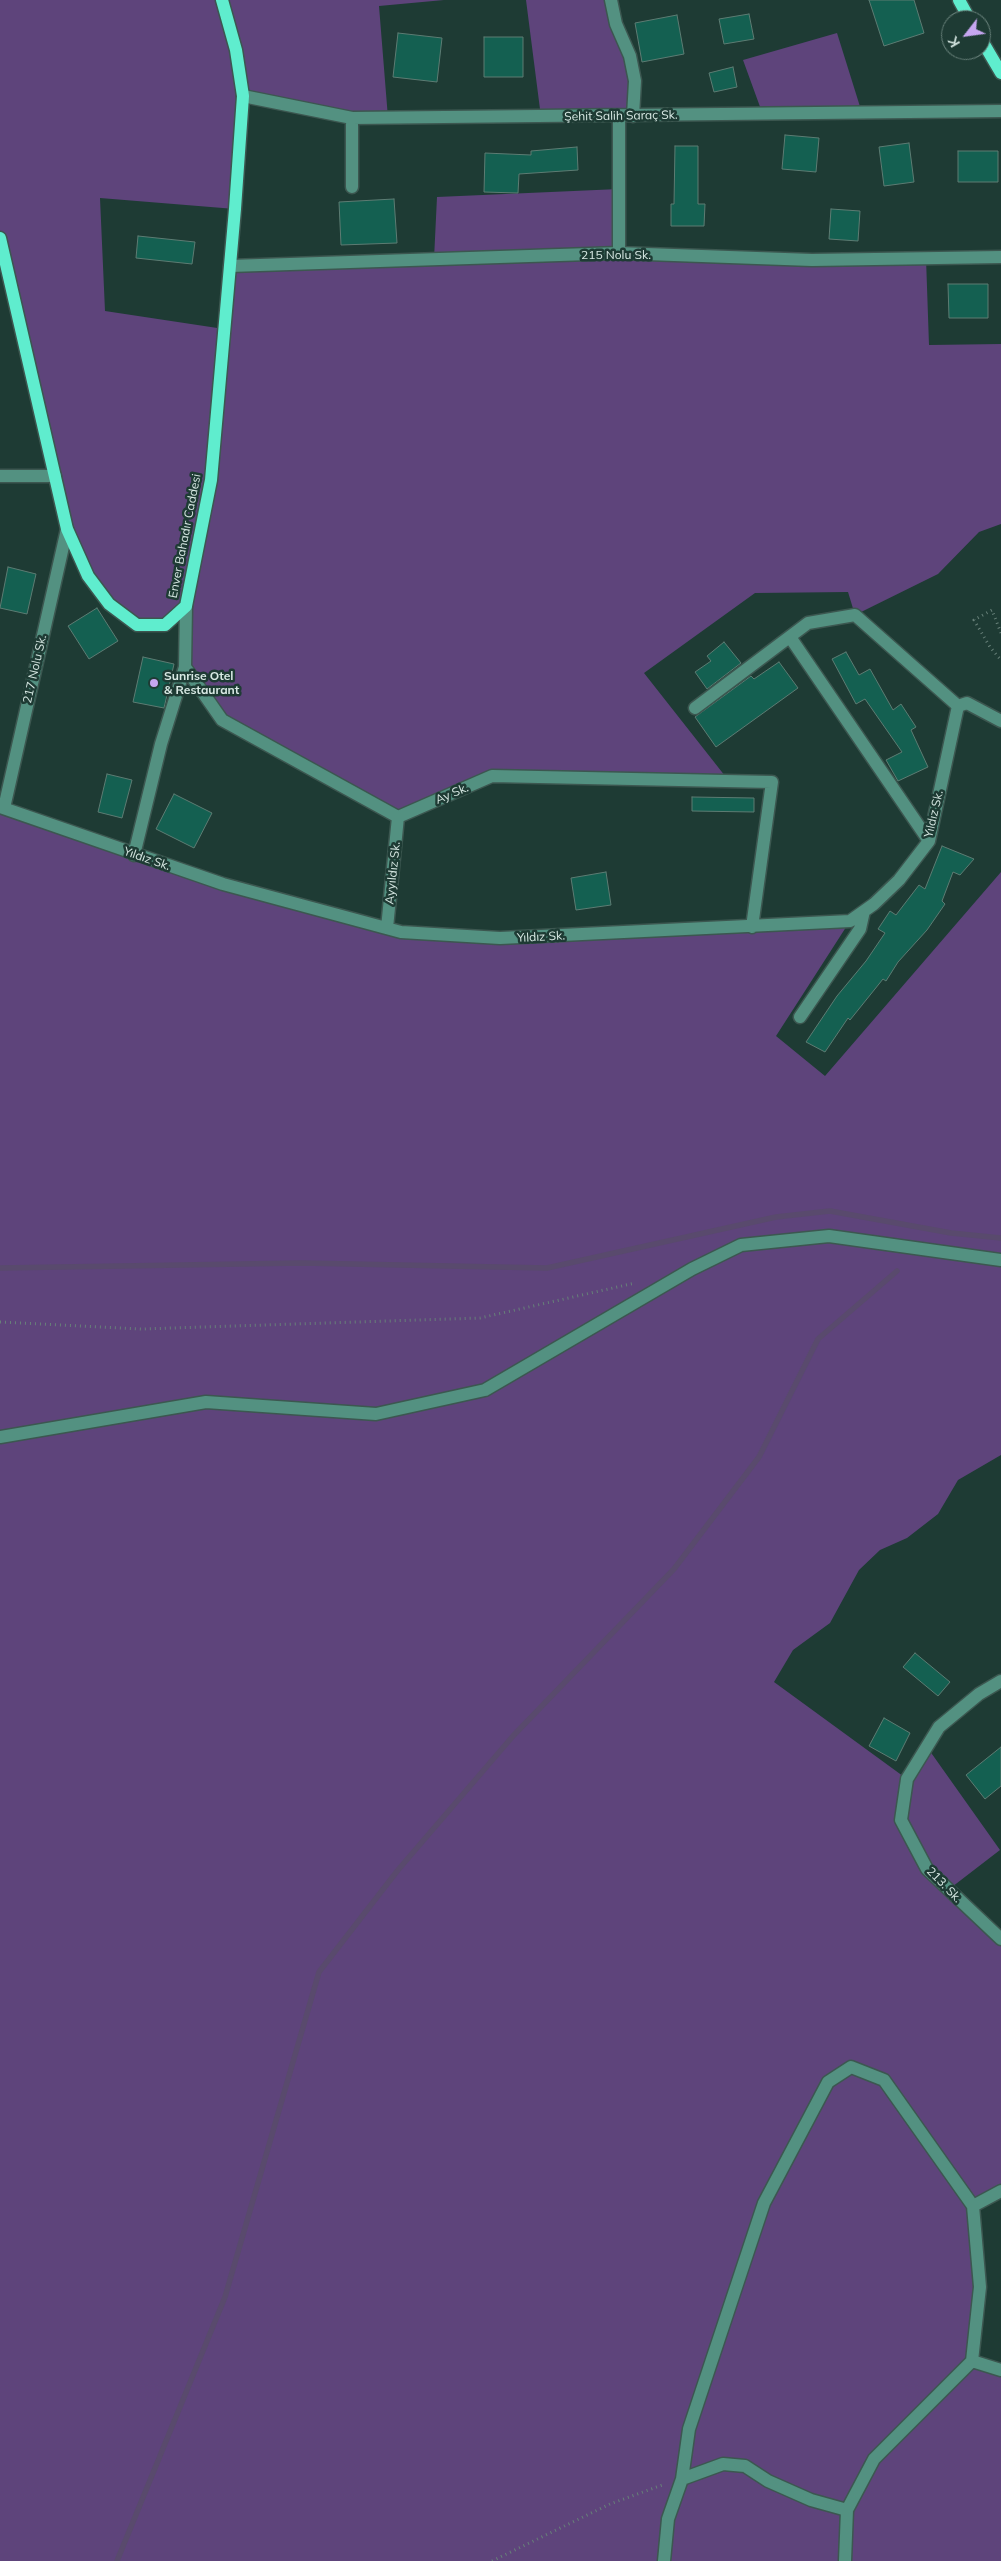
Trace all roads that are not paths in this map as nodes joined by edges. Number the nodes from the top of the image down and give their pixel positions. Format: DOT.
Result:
graph roads {
  1 [pos="222,0"];
  2 [pos="611,0"];
  3 [pos="991,56"];
  4 [pos="1001,73"];
  5 [pos="243,96"];
  6 [pos="1001,111"];
  7 [pos="633,116"];
  8 [pos="619,117"];
  9 [pos="352,118"];
  10 [pos="352,186"];
  11 [pos="0,238"];
  12 [pos="619,253"];
  13 [pos="1001,257"];
  14 [pos="230,266"];
  15 [pos="0,476"];
  16 [pos="55,476"];
  17 [pos="67,530"];
  18 [pos="186,606"];
  19 [pos="790,637"];
  20 [pos="185,667"];
  21 [pos="958,706"];
  22 [pos="695,708"];
  23 [pos="1001,721"];
  24 [pos="2,808"];
  25 [pos="398,817"];
  26 [pos="929,841"];
  27 [pos="134,854"];
  28 [pos="864,911"];
  29 [pos="752,927"];
  30 [pos="387,928"];
  31 [pos="800,1017"];
  32 [pos="1001,1260"];
  33 [pos="0,1437"];
  34 [pos="1001,1681"];
  35 [pos="1001,1939"];
  36 [pos="1001,2191"];
  37 [pos="973,2206"];
  38 [pos="972,2361"];
  39 [pos="1001,2370"];
  40 [pos="682,2480"];
  41 [pos="847,2510"];
  42 [pos="664,2561"];
  43 [pos="845,2561"];
  1 -- 5 [label="main road, Enver Bahadır Caddesi"];
  2 -- 7 [label="street"];
  3 -- 4 [label="main road"];
  5 -- 9 [label="street, Şehit Salih Saraç Sk."];
  5 -- 14 [label="main road, Enver Bahadır Caddesi"];
  6 -- 7 [label="street, Şehit Salih Saraç Sk."];
  7 -- 8 [label="street, Şehit Salih Saraç Sk."];
  8 -- 9 [label="street, Şehit Salih Saraç Sk."];
  8 -- 12 [label="street"];
  9 -- 10 [label="street"];
  11 -- 16 [label="main road, Enver Bahadır Caddesi"];
  12 -- 13 [label="street, 215 Nolu Sk."];
  12 -- 14 [label="street, 215 Nolu Sk."];
  14 -- 18 [label="main road, Enver Bahadır Caddesi"];
  15 -- 16 [label="street"];
  16 -- 17 [label="main road, Enver Bahadır Caddesi"];
  17 -- 18 [label="main road, Enver Bahadır Caddesi"];
  17 -- 24 [label="street, 217 Nolu Sk."];
  18 -- 20 [label="street"];
  19 -- 21 [label="street"];
  19 -- 22 [label="street"];
  19 -- 26 [label="street"];
  20 -- 25 [label="street"];
  20 -- 27 [label="street"];
  21 -- 23 [label="street"];
  21 -- 26 [label="street, Yıldız Sk."];
  24 -- 27 [label="street, Yıldız Sk."];
  25 -- 29 [label="street, Ay Sk."];
  25 -- 30 [label="street, Ayyıldız Sk."];
  26 -- 28 [label="street, Yıldız Sk."];
  27 -- 30 [label="street, Yıldız Sk."];
  28 -- 29 [label="street, Yıldız Sk."];
  28 -- 31 [label="street"];
  29 -- 30 [label="street, Yıldız Sk."];
  32 -- 33 [label="street"];
  34 -- 35 [label="street, 213. Sk."];
  36 -- 37 [label="street"];
  37 -- 38 [label="street"];
  37 -- 40 [label="street"];
  38 -- 39 [label="street"];
  38 -- 41 [label="street"];
  40 -- 41 [label="street"];
  40 -- 42 [label="street"];
  41 -- 43 [label="street"];
}
